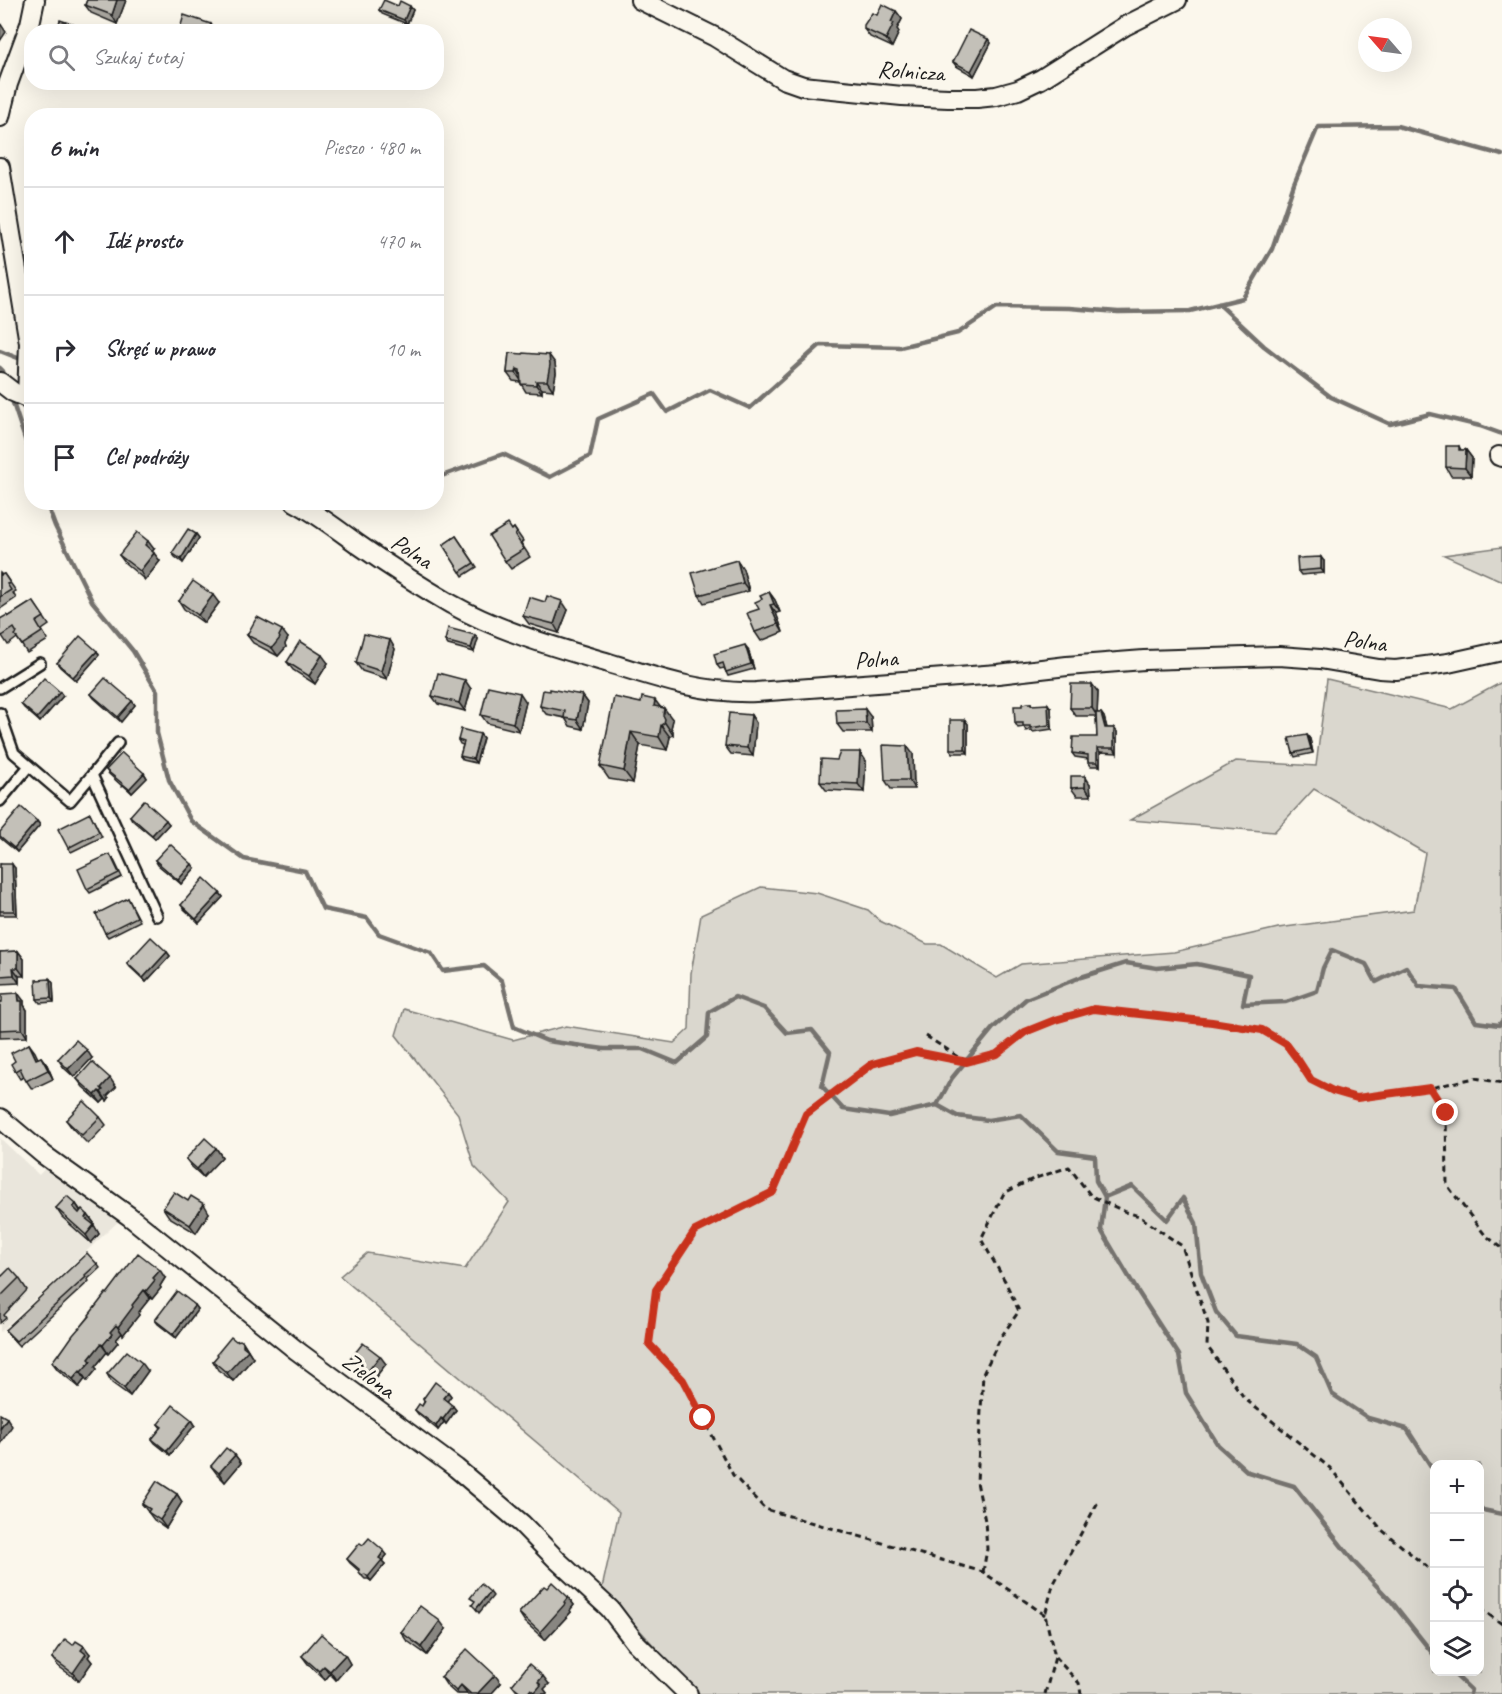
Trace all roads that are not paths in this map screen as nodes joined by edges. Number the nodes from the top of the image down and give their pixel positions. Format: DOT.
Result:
graph roads {
  1 [pos="35,0"];
  2 [pos="640,0"];
  3 [pos="1177,0"];
  4 [pos="30,24"];
  5 [pos="24,40"];
  6 [pos="0,117"];
  7 [pos="0,167"];
  8 [pos="24,307"];
  9 [pos="24,380"];
  10 [pos="14,391"];
  11 [pos="307,510"];
  12 [pos="1502,651"];
  13 [pos="40,663"];
  14 [pos="0,688"];
  15 [pos="0,713"];
  16 [pos="118,743"];
  17 [pos="29,766"];
  18 [pos="92,775"];
  19 [pos="0,801"];
  20 [pos="157,916"];
  21 [pos="0,1118"];
  22 [pos="688,1694"];
  1 -- 4 [label="street"];
  2 -- 3 [label="street, Rolnicza"];
  5 -- 6 [label="street"];
  7 -- 8 [label="street"];
  9 -- 10 [label="street"];
  11 -- 12 [label="street, Polna"];
  13 -- 14 [label="lane"];
  15 -- 17 [label="lane"];
  16 -- 18 [label="lane"];
  17 -- 18 [label="lane"];
  17 -- 19 [label="lane"];
  18 -- 20 [label="lane"];
  21 -- 22 [label="street, Zielona"];
}
